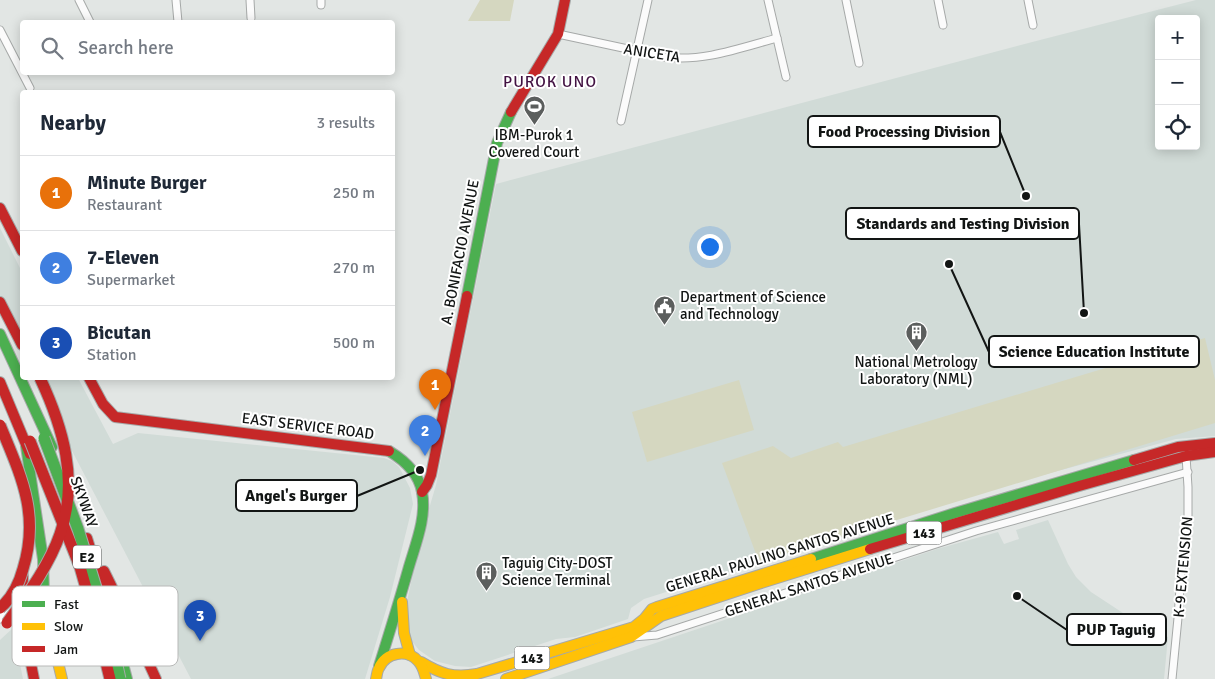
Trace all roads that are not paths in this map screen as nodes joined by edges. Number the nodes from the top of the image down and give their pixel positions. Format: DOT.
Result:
graph roads {
  1 [pos="79,0"];
  2 [pos="176,0"];
  3 [pos="250,0"];
  4 [pos="565,0"];
  5 [pos="648,0"];
  6 [pos="768,0"];
  7 [pos="846,0"];
  8 [pos="938,0"];
  9 [pos="1028,0"];
  10 [pos="251,18"];
  11 [pos="89,20"];
  12 [pos="178,20"];
  13 [pos="943,25"];
  14 [pos="1033,25"];
  15 [pos="0,30"];
  16 [pos="558,34"];
  17 [pos="776,38"];
  18 [pos="636,51"];
  19 [pos="859,62"];
  20 [pos="20,69"];
  21 [pos="23,75"];
  22 [pos="786,78"];
  23 [pos="30,88"];
  24 [pos="621,120"];
  25 [pos="0,208"];
  26 [pos="20,247"];
  27 [pos="0,302"];
  28 [pos="0,334"];
  29 [pos="20,341"];
  30 [pos="0,342"];
  31 [pos="0,372"];
  32 [pos="20,377"];
  33 [pos="21,380"];
  34 [pos="41,380"];
  35 [pos="90,380"];
  36 [pos="0,382"];
  37 [pos="0,425"];
  38 [pos="0,440"];
  39 [pos="26,443"];
  40 [pos="1215,443"];
  41 [pos="1215,452"];
  42 [pos="1186,456"];
  43 [pos="1188,472"];
  44 [pos="1079,486"];
  45 [pos="422,492"];
  46 [pos="1084,501"];
  47 [pos="85,535"];
  48 [pos="17,586"];
  49 [pos="22,586"];
  50 [pos="33,586"];
  51 [pos="44,586"];
  52 [pos="81,586"];
  53 [pos="85,586"];
  54 [pos="95,586"];
  55 [pos="102,586"];
  56 [pos="111,586"];
  57 [pos="402,592"];
  58 [pos="12,594"];
  59 [pos="12,600"];
  60 [pos="12,604"];
  61 [pos="0,610"];
  62 [pos="12,616"];
  63 [pos="0,619"];
  64 [pos="0,630"];
  65 [pos="631,637"];
  66 [pos="410,655"];
  67 [pos="421,662"];
  68 [pos="32,666"];
  69 [pos="59,666"];
  70 [pos="102,666"];
  71 [pos="107,666"];
  72 [pos="117,666"];
  73 [pos="124,666"];
  74 [pos="150,666"];
  75 [pos="378,667"];
  76 [pos="34,679"];
  77 [pos="62,679"];
  78 [pos="105,679"];
  79 [pos="110,679"];
  80 [pos="120,679"];
  81 [pos="127,679"];
  82 [pos="156,679"];
  83 [pos="376,679"];
  84 [pos="426,679"];
  85 [pos="506,679"];
  86 [pos="1172,679"];
  1 -- 11 [label="street"];
  2 -- 12 [label="street"];
  3 -- 10 [label="street"];
  4 -- 16 [label="main road, A. BONIFACIO AVENUE"];
  5 -- 18 [label="street"];
  6 -- 17 [label="street"];
  7 -- 19 [label="street"];
  8 -- 13 [label="street"];
  9 -- 14 [label="street"];
  15 -- 20 [label="street"];
  16 -- 18 [label="street, ANICETA"];
  16 -- 45 [label="main road, A. BONIFACIO AVENUE"];
  17 -- 18 [label="street, ANICETA"];
  17 -- 22 [label="street"];
  18 -- 24 [label="street"];
  21 -- 23 [label="street"];
  25 -- 26 [label="main road"];
  27 -- 29 [label="main road"];
  28 -- 32 [label="main road, E2"];
  30 -- 54 [label="main road, SKYWAY / E2, bridge"];
  31 -- 53 [label="main road, SKYWAY / E2, bridge"];
  33 -- 47 [label="main road, E2"];
  34 -- 50 [label="main road, bridge"];
  35 -- 45 [label="main road, EAST SERVICE ROAD"];
  36 -- 39 [label="main road, E2"];
  37 -- 48 [label="main road, bridge"];
  38 -- 49 [label="main road"];
  39 -- 51 [label="main road"];
  39 -- 52 [label="main road, E2"];
  40 -- 67 [label="main road, GENERAL PAULINO SANTOS AVENUE / 143"];
  41 -- 42 [label="main road, GENERAL PAULINO SANTOS AVENUE / 143"];
  42 -- 43 [label="street, K-9 EXTENSION"];
  42 -- 44 [label="main road, GENERAL PAULINO SANTOS AVENUE / 143"];
  43 -- 46 [label="street, GENERAL SANTOS AVENUE"];
  43 -- 86 [label="street, K-9 EXTENSION"];
  44 -- 46 [label="street"];
  44 -- 65 [label="main road, GENERAL PAULINO SANTOS AVENUE / 143"];
  45 -- 57 [label="main road, EAST SERVICE ROAD"];
  46 -- 65 [label="street, GENERAL SANTOS AVENUE"];
  47 -- 55 [label="main road, E2"];
  47 -- 56 [label="main road"];
  57 -- 66 [label="main road, EAST SERVICE ROAD"];
  57 -- 75 [label="main road, EAST SERVICE ROAD"];
  58 -- 61 [label="main road, bridge"];
  59 -- 61 [label="street"];
  60 -- 63 [label="street"];
  62 -- 64 [label="main road, bridge"];
  65 -- 85 [label="main road, GENERAL PAULINO SANTOS AVENUE / 143"];
  66 -- 67 [label="main road, 143"];
  66 -- 75 [label="main road"];
  67 -- 84 [label="main road"];
  68 -- 76 [label="main road"];
  69 -- 77 [label="main road"];
  70 -- 78 [label="main road, E2"];
  71 -- 79 [label="main road, SKYWAY / E2, bridge"];
  72 -- 80 [label="main road, SKYWAY / E2, bridge"];
  73 -- 81 [label="main road, E2"];
  74 -- 82 [label="main road"];
  75 -- 83 [label="main road, EAST SERVICE ROAD"];
}
